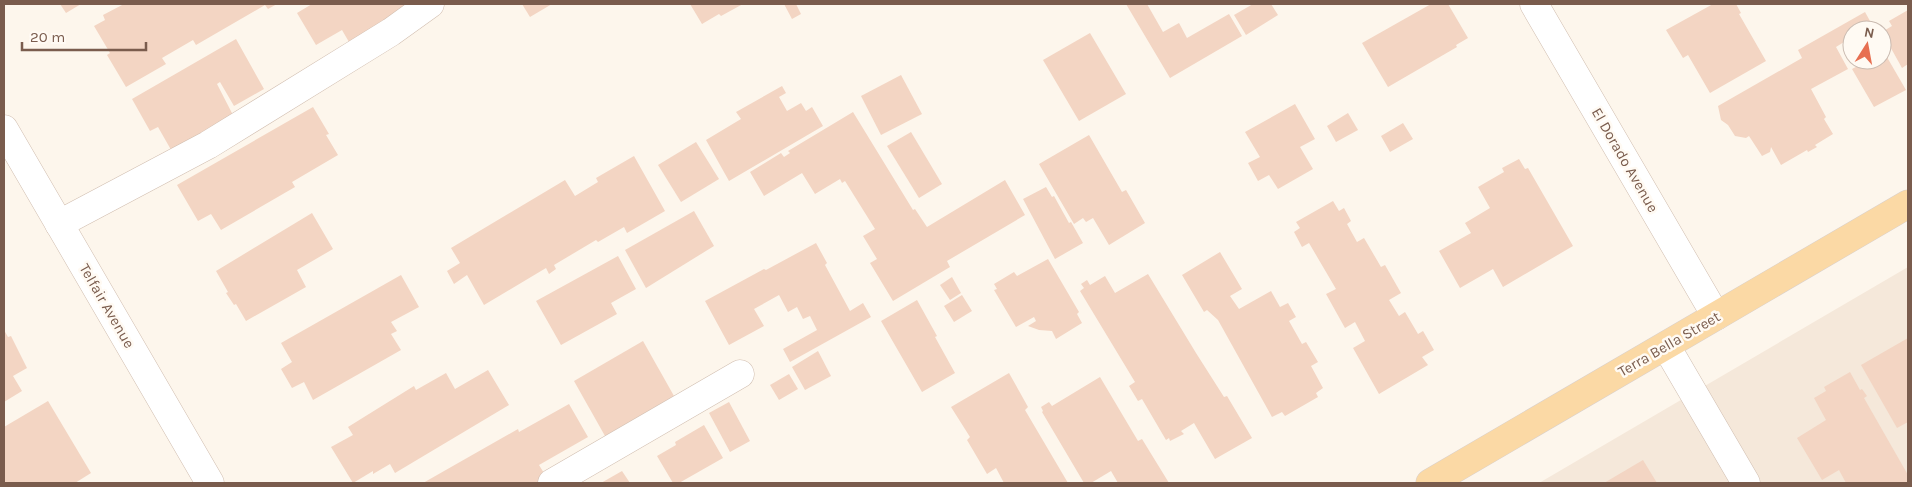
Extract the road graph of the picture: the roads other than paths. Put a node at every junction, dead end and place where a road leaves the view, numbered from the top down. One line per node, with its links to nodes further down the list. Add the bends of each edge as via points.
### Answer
1 (430, 4): 5 (street, via 391,32 208,145)
2 (1534, 4): 6 (street, El Dorado Avenue)
3 (4, 129): 5 (street, Telfair Avenue)
4 (1908, 204): 6 (main road, Terra Bella Street)
5 (59, 224): 9 (street, Telfair Avenue)
6 (1716, 316): 7 (main road, Terra Bella Street)
7 (1666, 346): 11 (main road, Terra Bella Street); 12 (street)
8 (740, 374): 10 (street)
9 (210, 483)
10 (552, 483)
11 (1430, 483)
12 (1746, 483)

